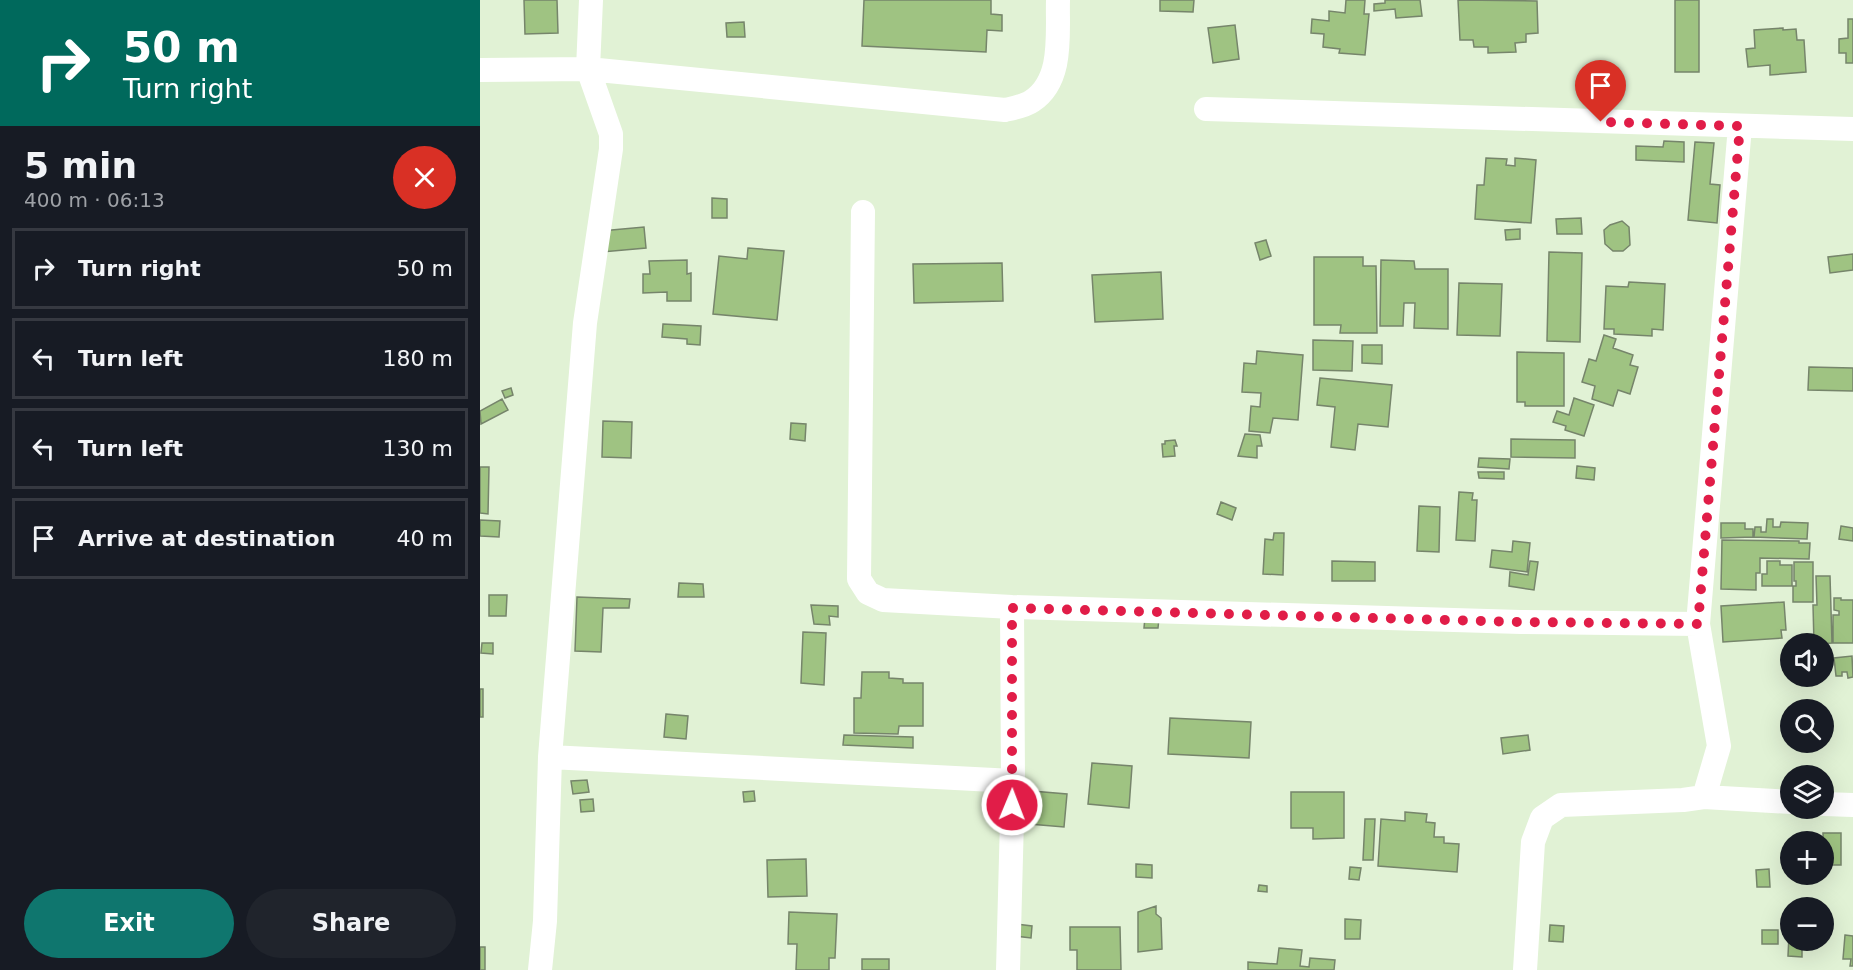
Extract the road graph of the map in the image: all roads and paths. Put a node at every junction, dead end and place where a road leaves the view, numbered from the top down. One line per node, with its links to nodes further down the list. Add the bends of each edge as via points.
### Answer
1 (591, 0): 3 (street)
2 (1058, 0): 3 (street, via 1057,61 1044,91 1030,102 1005,110)
3 (588, 69): 4 (street); 11 (street, via 610,134 611,149 585,323)
4 (480, 70)
5 (1206, 109): 6 (street)
6 (1740, 126): 7 (street); 10 (street)
7 (1853, 129)
8 (863, 212): 9 (street, via 859,579 867,593 883,600)
9 (1012, 608): 10 (street); 12 (street)
10 (1698, 624): 13 (street, via 1719,746)
11 (550, 757): 12 (street); 17 (street)
12 (1013, 781): 18 (street)
13 (1704, 797): 14 (street); 19 (street, via 1561,805 1542,818 1533,842)
14 (1780, 801)
15 (1834, 805): 16 (street)
16 (1853, 806)
17 (540, 970)
18 (1008, 970)
19 (1525, 970)

